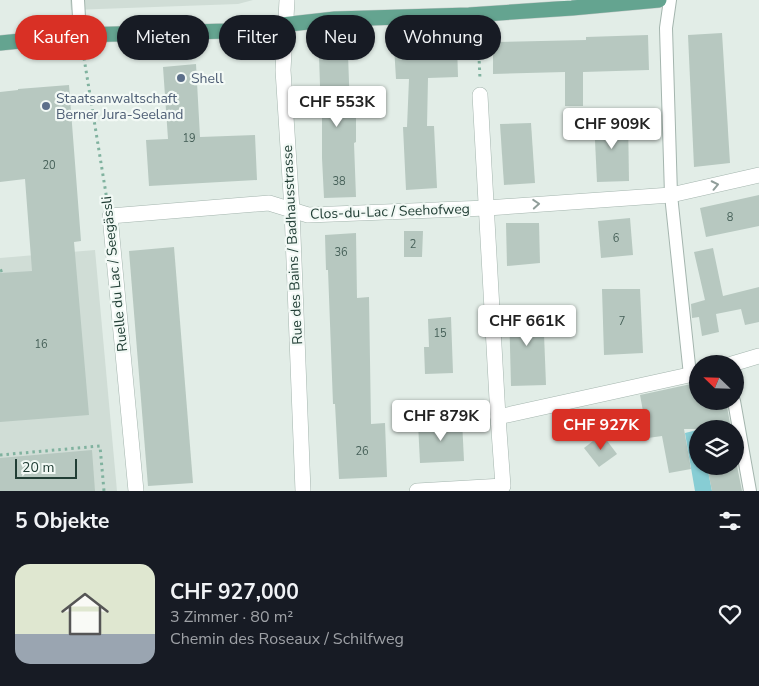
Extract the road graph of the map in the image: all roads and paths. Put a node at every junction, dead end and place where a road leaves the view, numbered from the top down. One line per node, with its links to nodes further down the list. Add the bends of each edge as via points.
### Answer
1 (78, 0): 5 (lane)
2 (287, 0): 6 (street, Rue des Bains / Badhausstrasse)
3 (659, 0): 7 (main road, via 469,15 335,19)
4 (670, 0): 17 (lane, via 666,28)
5 (79, 15)
6 (286, 15)
7 (296, 24)
8 (219, 31): 9 (main road)
9 (107, 34)
10 (15, 42): 11 (main road)
11 (0, 43)
12 (84, 60): 20 (path, Ruelle du Lac / Seegässli)
13 (283, 60): 19 (street, Rue des Bains / Badhausstrasse)
14 (479, 60): 15 (path)
15 (480, 95): 18 (street)
16 (759, 176): 17 (street, Clos-du-Lac / Seehofweg, one-way to 16)
17 (671, 195): 18 (street, Clos-du-Lac / Seehofweg, one-way to 17); 21 (lane)
18 (487, 208): 19 (street, Clos-du-Lac / Seehofweg, via 308,215); 26 (street)
19 (292, 210): 20 (street, Clos-du-Lac / Seehofweg, via 269,203); 30 (street, Rue des Bains / Badhausstrasse)
20 (110, 216): 29 (street, Ruelle du Lac / Seegässli)
21 (692, 355)
22 (759, 356): 23 (street)
23 (744, 360)
24 (689, 375): 26 (street)
25 (736, 410): 32 (lane)
26 (498, 417): 31 (street, via 503,486)
27 (0, 456): 28 (path, via 100,446)
28 (104, 491)
29 (136, 491)
30 (303, 491)
31 (417, 491)
32 (750, 491)

